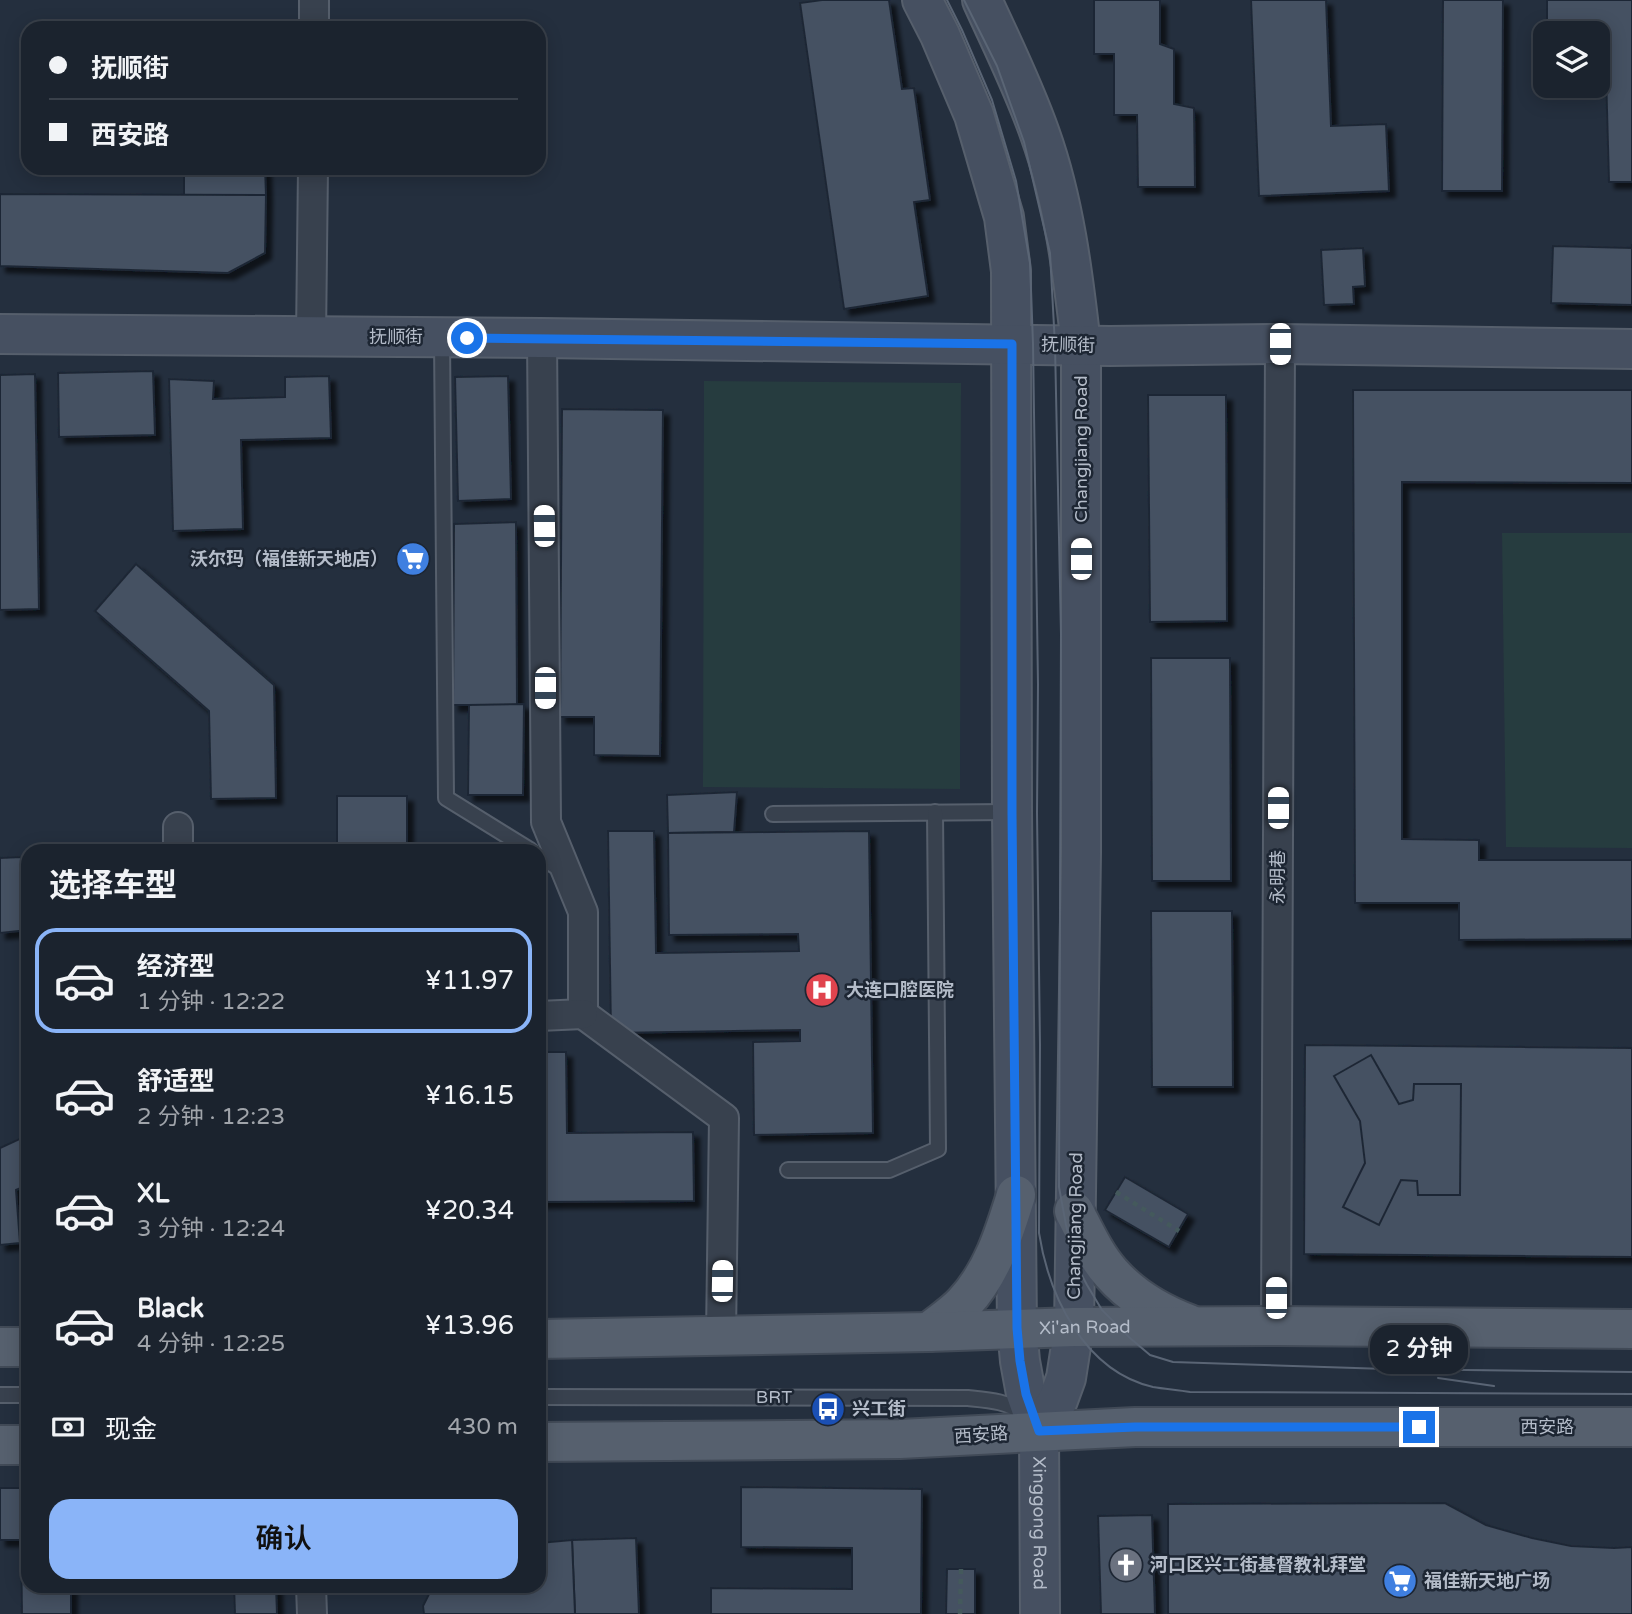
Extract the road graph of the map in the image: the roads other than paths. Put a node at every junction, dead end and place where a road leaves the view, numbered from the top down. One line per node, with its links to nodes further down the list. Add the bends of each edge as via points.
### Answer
1 (314, 0): 4 (street)
2 (922, 0): 10 (main road, Changjiang Road, via 974,115 1004,217 1011,271)
3 (982, 0): 12 (main road, Changjiang Road, via 1041,135 1062,219)
4 (314, 21)
5 (313, 175): 7 (street)
6 (0, 334): 7 (main road, 抚顺街)
7 (311, 337): 8 (main road, 抚顺街)
8 (442, 337): 9 (main road, 抚顺街); 17 (lane, via 446,798)
9 (542, 338): 10 (main road, 抚顺街); 19 (street, via 546,822)
10 (1012, 344): 12 (main road, 抚顺街); 15 (main road, Changjiang Road)
11 (1280, 344): 12 (main road, 抚顺街); 13 (main road, 抚顺街); 26 (street, 永明巷)
12 (1082, 345): 24 (main road, Changjiang Road, via 1081,853)
13 (1632, 349)
14 (935, 812): 15 (lane); 16 (lane); 22 (lane, via 938,1149 889,1170)
15 (1012, 813): 23 (main road, Changjiang Road)
16 (773, 814)
17 (520, 844)
18 (546, 860): 19 (lane)
19 (567, 873): 20 (street, via 583,912)
20 (583, 1014): 21 (street); 30 (street, via 724,1118)
21 (546, 1016)
22 (788, 1170)
23 (1016, 1195): 27 (main road, Changjiang Road); 29 (main road, via 986,1274 963,1304)
24 (1074, 1211): 25 (main road, via 1111,1273 1163,1314); 34 (main road, Changjiang Road)
25 (1194, 1326): 26 (main road, Xi'an Road); 34 (main road, Xi'an Road)
26 (1276, 1326): 28 (main road, Xi'an Road)
27 (1017, 1328): 29 (main road, Xi'an Road); 34 (main road, Xi'an Road); 34 (main road, Changjiang Road, via 1020,1361)
28 (1632, 1329)
29 (929, 1332): 30 (main road, Xi'an Road)
30 (721, 1335): 31 (main road, Xi'an Road)
31 (546, 1339)
32 (0, 1347): 33 (main road)
33 (21, 1347)
34 (1053, 1367): 38 (lane); 40 (main road, Changjiang Road); 40 (main road, Changjiang Road, via 1066,1378)
35 (0, 1395): 36 (lane)
36 (21, 1395)
37 (546, 1397): 38 (lane, BRT)
38 (968, 1398): 40 (lane, BRT, via 1015,1407)
39 (1632, 1427): 40 (main road, 西安路)
40 (1039, 1431): 41 (main road, 西安路, via 900,1439); 46 (main road, Xinggong Road)
41 (546, 1442)
42 (0, 1445): 43 (main road)
43 (21, 1445)
44 (311, 1593): 45 (street)
45 (312, 1614)
46 (1040, 1614)

